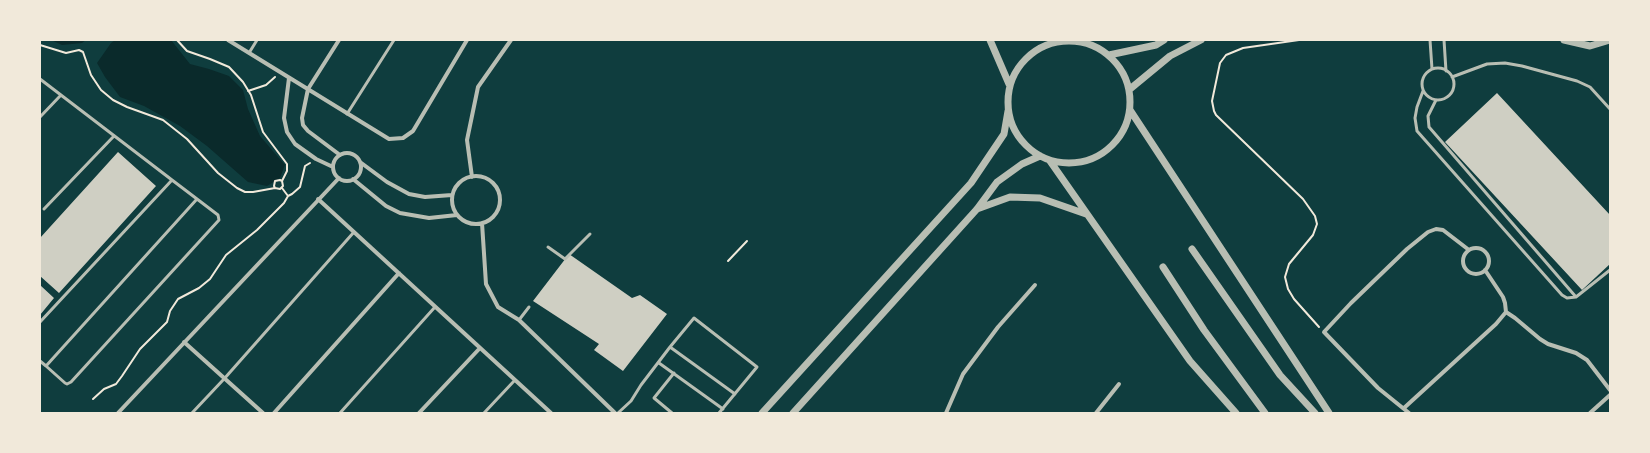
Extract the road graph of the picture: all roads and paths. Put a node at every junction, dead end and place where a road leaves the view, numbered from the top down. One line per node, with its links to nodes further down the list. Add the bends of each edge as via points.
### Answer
1 (176, 40): 29 (path, via 187,51 228,67)
2 (228, 40): 18 (street)
3 (257, 40): 18 (lane)
4 (339, 40): 27 (street)
5 (394, 40): 36 (lane)
6 (467, 40): 36 (street, via 424,115 413,131 403,138 389,139)
7 (511, 40): 45 (street, via 478,87 467,140)
8 (990, 40): 26 (street)
9 (1164, 40): 19 (street, via 1156,45)
10 (1201, 40): 28 (street, via 1170,56)
11 (1299, 40): 79 (path, via 1243,48 1226,55 1220,63 1212,101 1216,115 1303,199 1315,216 1317,224 1314,235 1289,264 1285,277 1294,299)
12 (1430, 40): 20 (lane)
13 (1444, 40): 21 (lane)
14 (1564, 40): 15 (street, via 1590,46)
15 (1610, 40)
16 (1089, 42): 19 (street); 26 (street, via 1072,40 1051,43 1037,50 1024,60 1014,73)
17 (40, 45): 50 (path, via 66,53 79,50 83,52 91,75 101,90 127,107 163,120 187,139 218,173 237,188 253,192)
18 (249, 53): 22 (street)
19 (1109, 55): 28 (street, via 1122,70)
20 (1432, 69): 21 (lane); 30 (lane, via 1424,76)
21 (1446, 71): 23 (lane)
22 (281, 73): 24 (street); 29 (path, via 266,85)
23 (1452, 77): 32 (lane, via 1454,87 1449,95); 33 (lane, via 1487,64 1505,63 1522,66 1590,87)
24 (289, 78): 27 (street); 44 (street, via 284,118 287,132 296,144 316,159)
25 (40, 79): 31 (lane)
26 (1010, 84): 35 (street)
27 (308, 89): 36 (street); 39 (street, via 303,124 308,131)
28 (1130, 89): 34 (street)
29 (248, 91): 49 (path, via 263,132 287,164)
30 (1423, 92): 32 (lane); 73 (lane, via 1416,107 1418,131 1562,295 1567,298)
31 (61, 95): 37 (lane); 38 (lane)
32 (1436, 100): 73 (lane, via 1428,116 1429,127)
33 (1610, 109)
34 (1130, 110): 41 (street, via 1124,130 1111,147 1098,157 1066,164); 114 (street)
35 (1008, 111): 40 (street, via 1013,128 1022,142); 107 (street, via 1004,134 971,183)
36 (347, 114)
37 (40, 117)
38 (114, 136): 48 (lane); 56 (lane)
39 (340, 155): 42 (street, via 350,153); 44 (street)
40 (1040, 156): 41 (street); 57 (street, via 1022,164 997,182)
41 (1050, 161): 58 (street)
42 (360, 162): 47 (street, via 360,171); 52 (street, via 409,194 425,197)
43 (315, 163): 53 (path, via 305,166 300,187)
44 (333, 167): 46 (street)
45 (472, 177): 52 (street, via 459,183); 60 (street, via 486,179 496,188 499,195 498,209)
46 (339, 178): 47 (street); 55 (street)
47 (354, 179): 59 (street, via 386,206 400,213 429,218)
48 (172, 180): 54 (lane); 78 (lane)
49 (282, 181): 50 (path, via 275,181); 51 (path)
50 (275, 188): 51 (path)
51 (282, 188): 53 (path)
52 (452, 195): 59 (street, via 453,209)
53 (288, 196): 93 (path, via 257,230 226,255 210,279 178,299 170,311 167,322 140,349 116,384 104,389)
54 (197, 199): 85 (lane); 85 (lane, via 218,215 219,220 71,382 67,384)
55 (318, 199): 61 (street); 80 (street)
56 (44, 209)
57 (976, 209): 58 (street, via 1010,197 1040,198); 108 (street)
58 (1086, 214): 111 (street, via 1190,361)
59 (457, 216): 60 (street, via 468,224)
60 (482, 223): 77 (street, via 486,284 498,307)
61 (354, 232): 71 (street); 87 (lane)
62 (590, 234): 64 (lane, via 565,259)
63 (747, 241): 67 (path)
64 (548, 247)
65 (1192, 249): 113 (street, via 1280,376)
66 (1469, 250): 69 (street, via 1478,247 1486,251 1490,260); 69 (street, via 1465,253 1463,262 1467,270 1480,274); 79 (street, via 1443,230 1428,232 1407,249)
67 (728, 261)
68 (1163, 268): 112 (street, via 1204,330)
69 (1485, 270): 76 (street, via 1503,297)
70 (1610, 270): 73 (lane)
71 (399, 274): 74 (street); 99 (street)
72 (1035, 285): 109 (street, via 998,327 963,374)
73 (1576, 297)
74 (435, 307): 82 (street); 100 (lane)
75 (529, 307): 77 (lane)
76 (1506, 312): 90 (street, via 1540,339 1588,360); 94 (street)
77 (519, 320): 104 (street)
78 (40, 322)
79 (1324, 332): 94 (street, via 1378,388)
80 (184, 342): 87 (street); 96 (street)
81 (670, 347): 84 (lane); 91 (lane); 91 (lane, via 694,318 757,367)
82 (480, 348): 88 (street); 101 (street)
83 (40, 361): 85 (lane)
84 (659, 363): 86 (lane); 104 (lane, via 631,401)
85 (46, 366)
86 (674, 373): 95 (lane); 105 (lane, via 654,398)
87 (224, 379): 97 (lane); 98 (street)
88 (515, 380): 102 (lane); 103 (street)
89 (1119, 384): 110 (street)
90 (1610, 390)
91 (735, 394): 95 (lane)
92 (1610, 395): 116 (street)
93 (93, 399)
94 (1404, 408): 115 (street)
95 (723, 409): 106 (lane)
96 (118, 413)
97 (192, 413)
98 (263, 413)
99 (274, 413)
100 (340, 413)
101 (419, 413)
102 (484, 413)
103 (551, 413)
104 (617, 413)
105 (672, 413)
106 (719, 413)
107 (762, 413)
108 (794, 413)
109 (946, 413)
110 (1096, 413)
111 (1236, 413)
112 (1265, 413)
113 (1314, 413)
114 (1329, 413)
115 (1408, 413)
116 (1590, 413)

